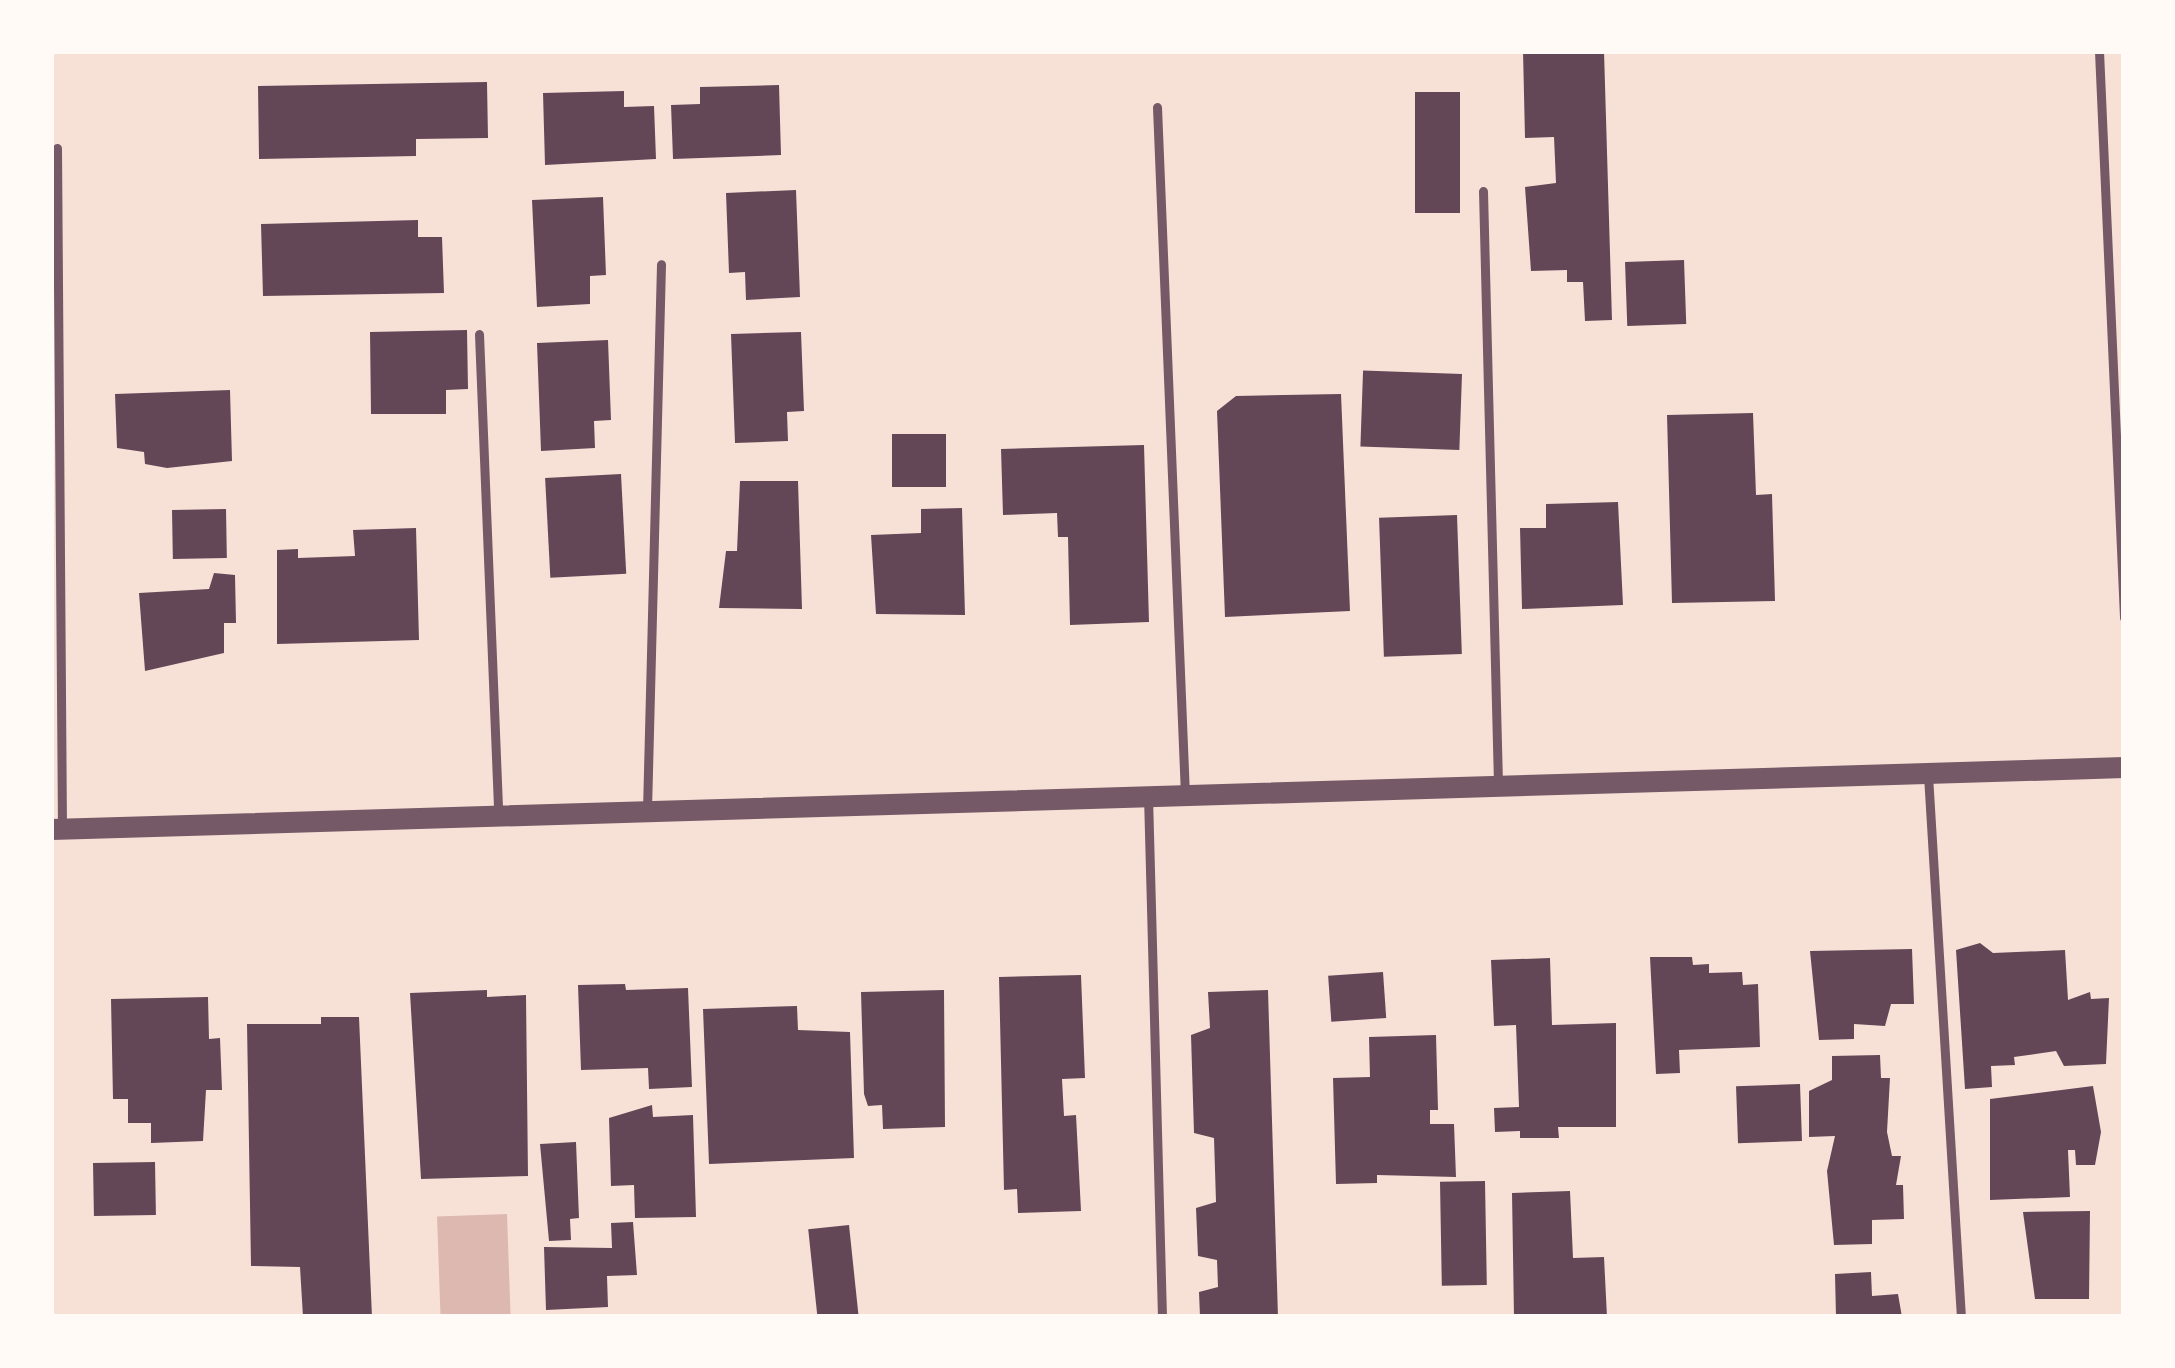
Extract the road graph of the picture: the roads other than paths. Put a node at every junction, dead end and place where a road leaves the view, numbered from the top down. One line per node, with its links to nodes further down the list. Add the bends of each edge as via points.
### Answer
1 (2099, 51): 7 (lane)
2 (1157, 107): 14 (lane)
3 (57, 148): 18 (lane)
4 (1483, 191): 13 (lane)
5 (661, 264): 16 (lane)
6 (479, 334): 17 (lane)
7 (2110, 343): 8 (lane); 9 (lane)
8 (2124, 343)
9 (2120, 454): 10 (lane)
10 (2124, 617)
11 (2124, 767): 12 (street)
12 (1928, 775): 13 (street); 20 (lane)
13 (1498, 786): 14 (street)
14 (1185, 795): 15 (street)
15 (1148, 796): 16 (street); 19 (lane)
16 (647, 810): 17 (street)
17 (497, 815): 18 (street)
18 (57, 829)
19 (1162, 1317)
20 (1961, 1317)

